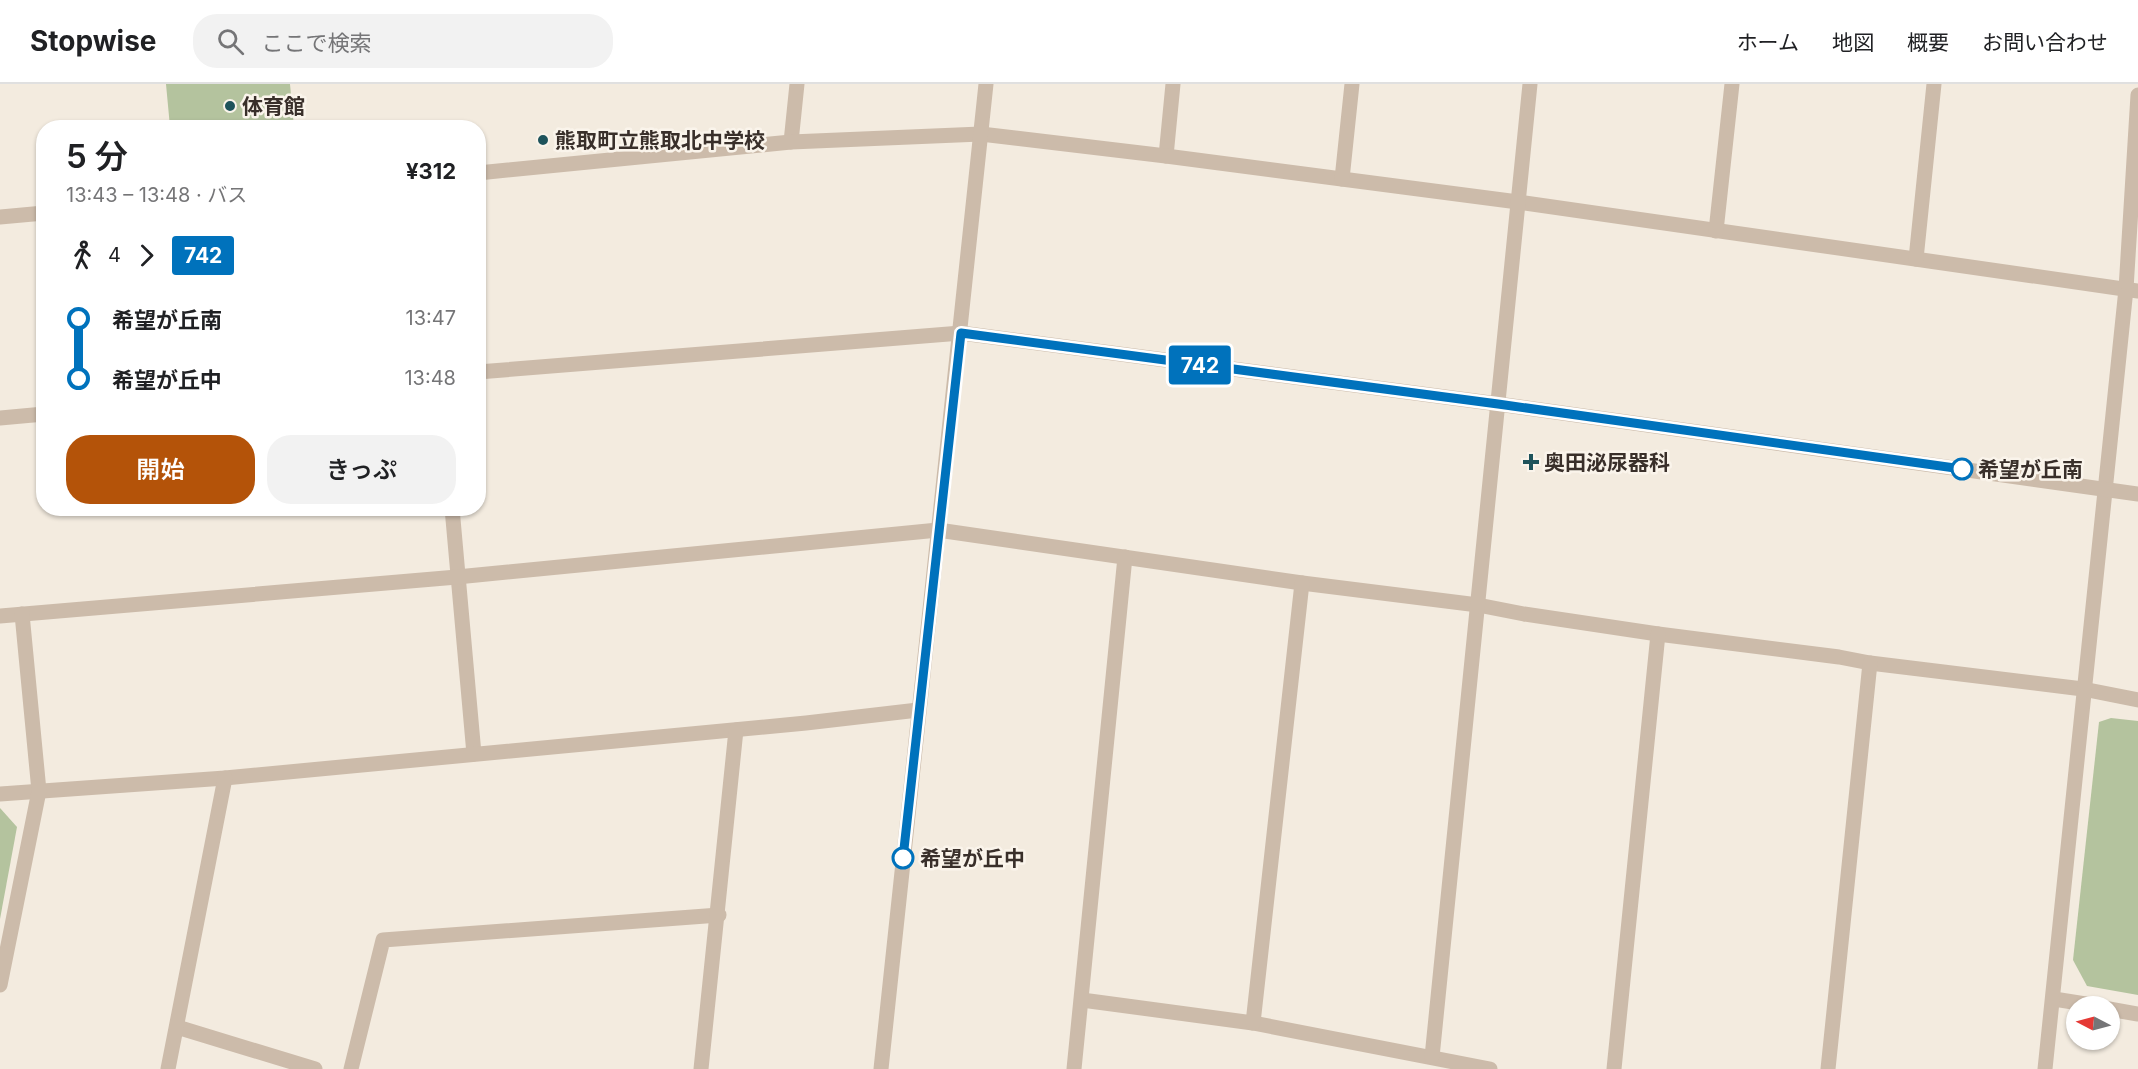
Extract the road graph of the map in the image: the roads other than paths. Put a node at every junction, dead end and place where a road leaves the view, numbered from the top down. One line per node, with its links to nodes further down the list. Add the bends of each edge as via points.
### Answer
1 (797, 84): 11 (street)
2 (986, 84): 10 (street)
3 (1173, 84): 12 (street)
4 (1352, 84): 14 (street)
5 (1530, 84): 15 (street)
6 (1732, 84): 18 (street)
7 (1934, 84): 19 (street)
8 (2138, 95): 9 (street)
9 (2137, 119): 20 (street)
10 (981, 134): 11 (street); 12 (street); 21 (street)
11 (791, 142): 13 (street)
12 (1166, 156): 14 (street)
13 (486, 172)
14 (1342, 179): 15 (street)
15 (1518, 202): 18 (street); 23 (street)
16 (36, 214): 17 (street)
17 (0, 217)
18 (1716, 231): 19 (street)
19 (1916, 259): 20 (street)
20 (2132, 290): 26 (street)
21 (961, 333): 22 (street); 23 (street); 29 (street)
22 (486, 371)
23 (1498, 404): 26 (street); 33 (street)
24 (36, 415): 25 (street)
25 (0, 418)
26 (2105, 489): 27 (street); 38 (street)
27 (2138, 494)
28 (453, 516): 31 (street)
29 (938, 530): 30 (street); 31 (street); 40 (street)
30 (1125, 557): 32 (street); 49 (street)
31 (457, 577): 34 (street); 42 (street)
32 (1302, 583): 33 (street); 53 (street)
33 (1478, 605): 36 (street); 55 (street)
34 (22, 614): 35 (street); 44 (street)
35 (0, 616)
36 (1658, 634): 37 (street); 63 (street)
37 (1870, 663): 38 (street); 64 (street)
38 (2083, 689): 39 (street); 48 (street)
39 (2138, 700)
40 (918, 710): 41 (street); 60 (street)
41 (736, 730): 42 (street); 46 (street)
42 (474, 754): 43 (street)
43 (225, 778): 44 (street); 54 (street)
44 (39, 791): 45 (street); 47 (street)
45 (0, 794)
46 (719, 915): 58 (street, via 383,940); 59 (street)
47 (0, 985)
48 (2054, 999): 50 (street); 65 (street)
49 (1082, 1000): 53 (street); 61 (street)
50 (2066, 1001)
51 (2120, 1011): 52 (street)
52 (2138, 1014)
53 (1253, 1023): 55 (street)
54 (177, 1026): 56 (street); 57 (street)
55 (1432, 1057): 62 (street)
56 (168, 1069)
57 (315, 1069)
58 (351, 1069)
59 (701, 1069)
60 (881, 1069)
61 (1074, 1069)
62 (1490, 1069)
63 (1614, 1069)
64 (1828, 1069)
65 (2045, 1069)

